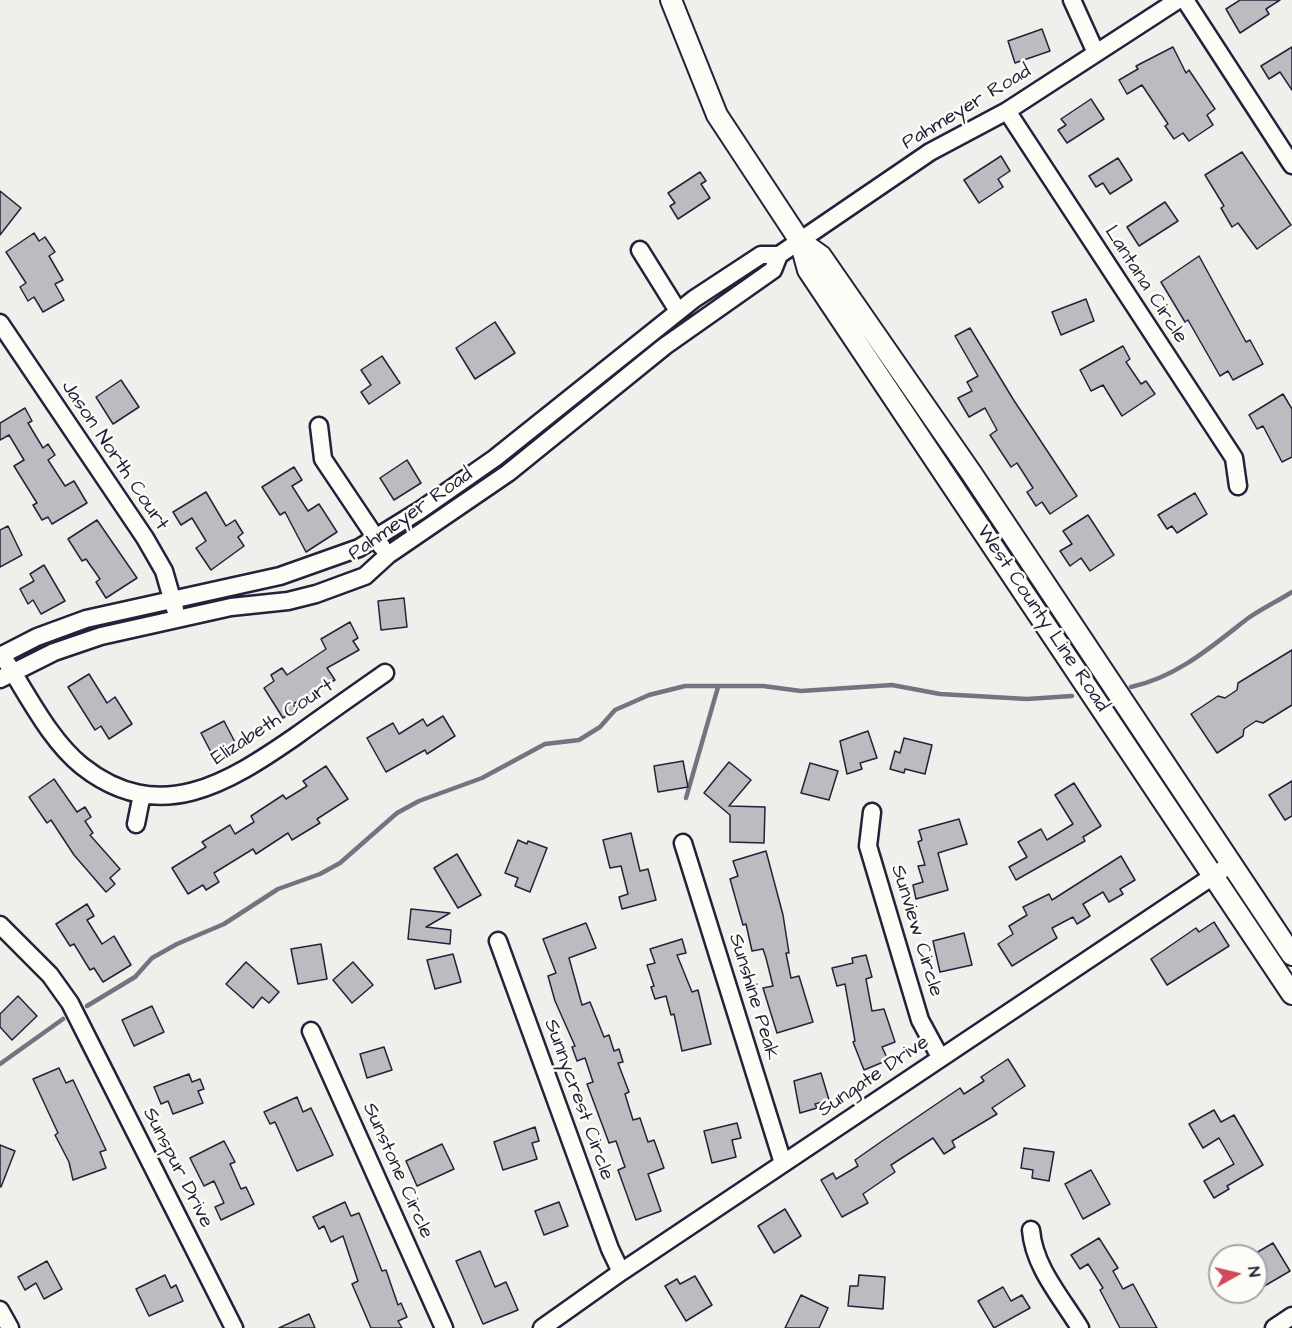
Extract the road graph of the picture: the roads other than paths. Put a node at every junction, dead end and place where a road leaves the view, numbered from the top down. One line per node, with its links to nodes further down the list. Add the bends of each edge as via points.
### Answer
1 (671, 0): 8 (main road, West County Line Road, via 717,115)
2 (1072, 0): 5 (street)
3 (1178, 0): 5 (street, Pahmeyer Road)
4 (1185, 0): 7 (street)
5 (1096, 53): 6 (street, Pahmeyer Road)
6 (1007, 111): 8 (street, Pahmeyer Road, via 930,152); 14 (street, Lantana Circle, via 1234,458)
7 (1292, 165)
8 (800, 241): 10 (street, Pahmeyer Road); 22 (main road, West County Line Road, via 821,256 972,474); 23 (main road, West County Line Road, via 808,270)
9 (640, 250): 11 (street)
10 (779, 255): 11 (street, Pahmeyer Road, via 761,255); 16 (street, Pahmeyer Road, via 773,270 665,346 508,473)
11 (678, 311): 15 (street, Pahmeyer Road, via 495,458)
12 (0, 323): 17 (street, Jason North Court, via 145,538 164,571)
13 (319, 426): 15 (street, via 323,459)
14 (1238, 486)
15 (376, 537): 16 (street); 17 (street, Pahmeyer Road, via 305,569)
16 (388, 555): 18 (street, Pahmeyer Road, via 364,576 316,594)
17 (173, 601): 18 (street, Jason North Court); 19 (street, Pahmeyer Road, via 61,627)
18 (178, 619): 21 (street, Pahmeyer Road, via 76,644)
19 (1, 656): 21 (street, Elizabeth Court)
20 (385, 673): 24 (street, Elizabeth Court, via 238,775 193,791)
21 (6, 675): 24 (street, Elizabeth Court, via 81,765 114,786)
22 (1137, 724): 23 (main road); 28 (main road, West County Line Road)
23 (1121, 735): 29 (main road, West County Line Road)
24 (142, 794): 26 (street)
25 (872, 812): 35 (street, Sunview Circle, via 868,846 920,1020)
26 (136, 824)
27 (683, 843): 36 (street, Sunshine Peak)
28 (1231, 864): 29 (street, Sungate Drive); 32 (main road, West County Line Road)
29 (1213, 876): 33 (main road, West County Line Road); 35 (street, Sungate Drive)
30 (0, 925): 43 (street, Sunspur Drive, via 50,975 83,1026)
31 (498, 941): 38 (street, Sunnycrest Circle)
32 (1292, 956)
33 (1292, 994)
34 (311, 1031): 44 (street, Sunstone Circle)
35 (940, 1057): 36 (street, Sungate Drive)
36 (783, 1163): 38 (street, Sungate Drive)
37 (1031, 1230): 45 (street, via 1040,1265)
38 (621, 1272): 41 (street, Sungate Drive)
39 (0, 1310): 42 (street)
40 (1292, 1316): 46 (street)
41 (550, 1326)
42 (10, 1328)
43 (234, 1328)
44 (444, 1328)
45 (1080, 1328)
46 (1274, 1328)

